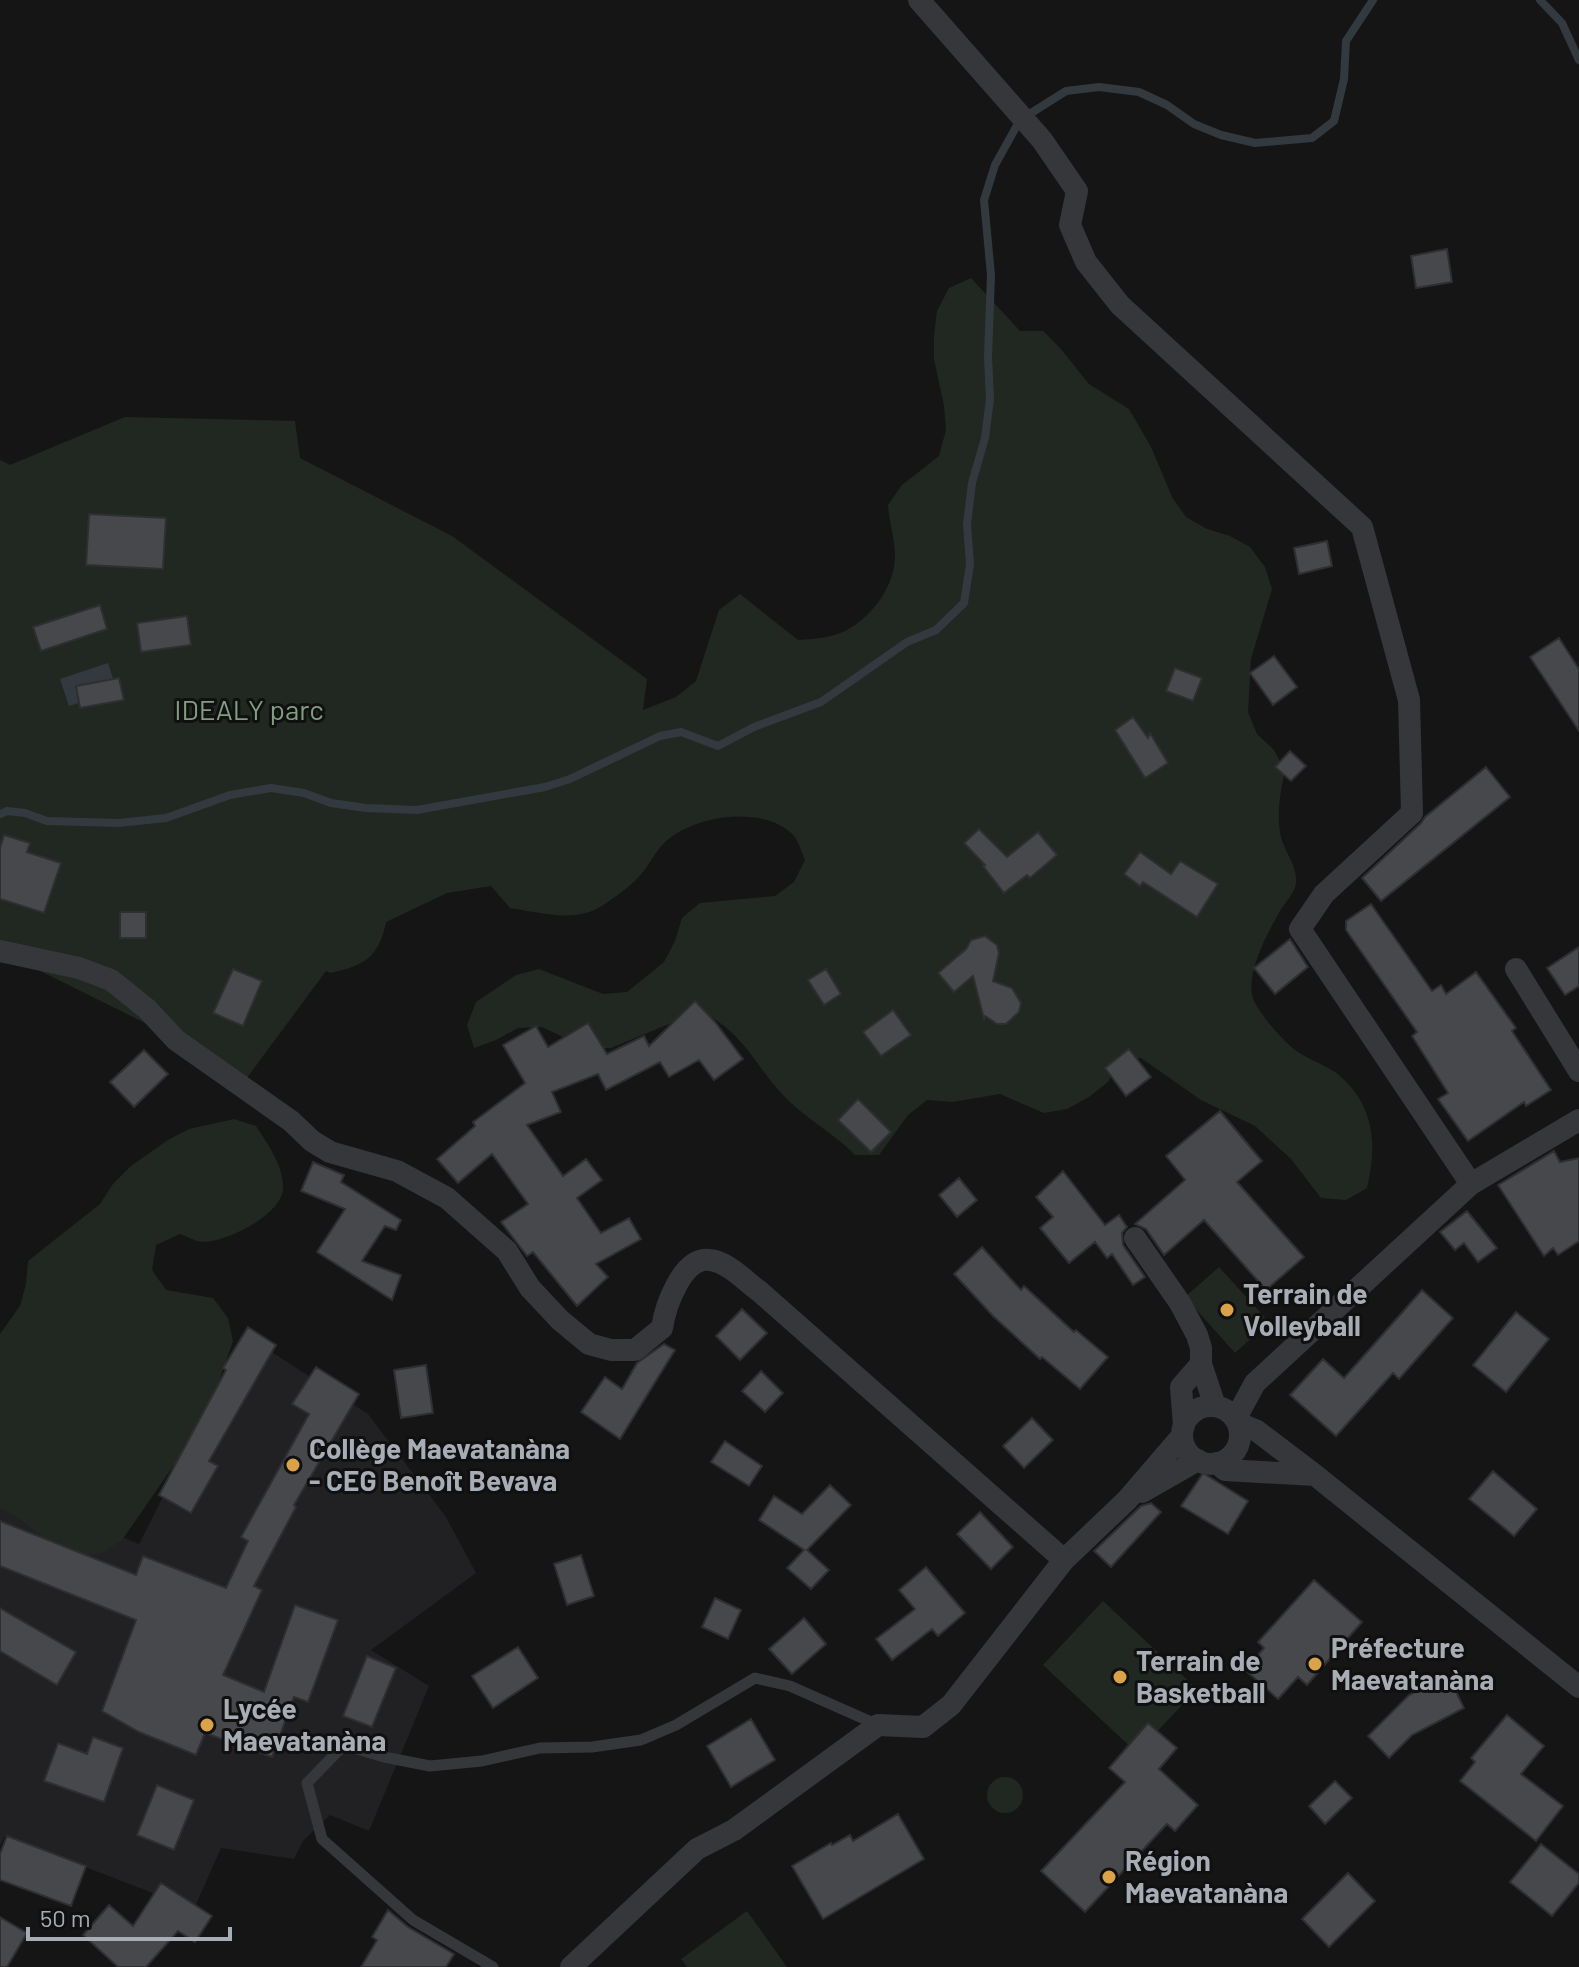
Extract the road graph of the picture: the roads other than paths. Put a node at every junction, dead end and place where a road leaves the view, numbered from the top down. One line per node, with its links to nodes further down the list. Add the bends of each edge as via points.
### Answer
1 (919, 0): 6 (street, via 1042,140 1077,191 1070,225 1086,262 1120,305 1362,527 1409,700 1412,813 1324,894 1300,929)
2 (0, 951): 15 (street, via 111,980 176,1040 312,1141 330,1152 397,1171 447,1198 507,1251 530,1288 589,1344 635,1350 662,1328 672,1294 694,1263 708,1259 725,1265)
3 (1516, 969): 4 (street)
4 (1579, 1071)
5 (1579, 1120): 6 (street)
6 (1471, 1184): 10 (street, via 1255,1383)
7 (1135, 1238): 8 (street, via 1197,1335)
8 (1201, 1364): 9 (street); 11 (street, via 1181,1387)
9 (1215, 1406): 10 (street); 11 (street, via 1196,1410)
10 (1237, 1421): 12 (street, via 1239,1443 1234,1452); 13 (street)
11 (1183, 1431): 12 (street, via 1184,1446); 14 (street)
12 (1207, 1462): 13 (street, via 1225,1470); 14 (street)
13 (1315, 1475): 16 (street)
14 (1127, 1500): 15 (street)
15 (1064, 1560): 17 (street, via 951,1705 923,1727)
16 (1579, 1687)
17 (878, 1725): 18 (lane, via 790,1686 755,1678 641,1740 540,1748 430,1766 344,1745 307,1783 322,1839 413,1920); 19 (street, via 734,1830 697,1849)
18 (493, 1967)
19 (571, 1967)

